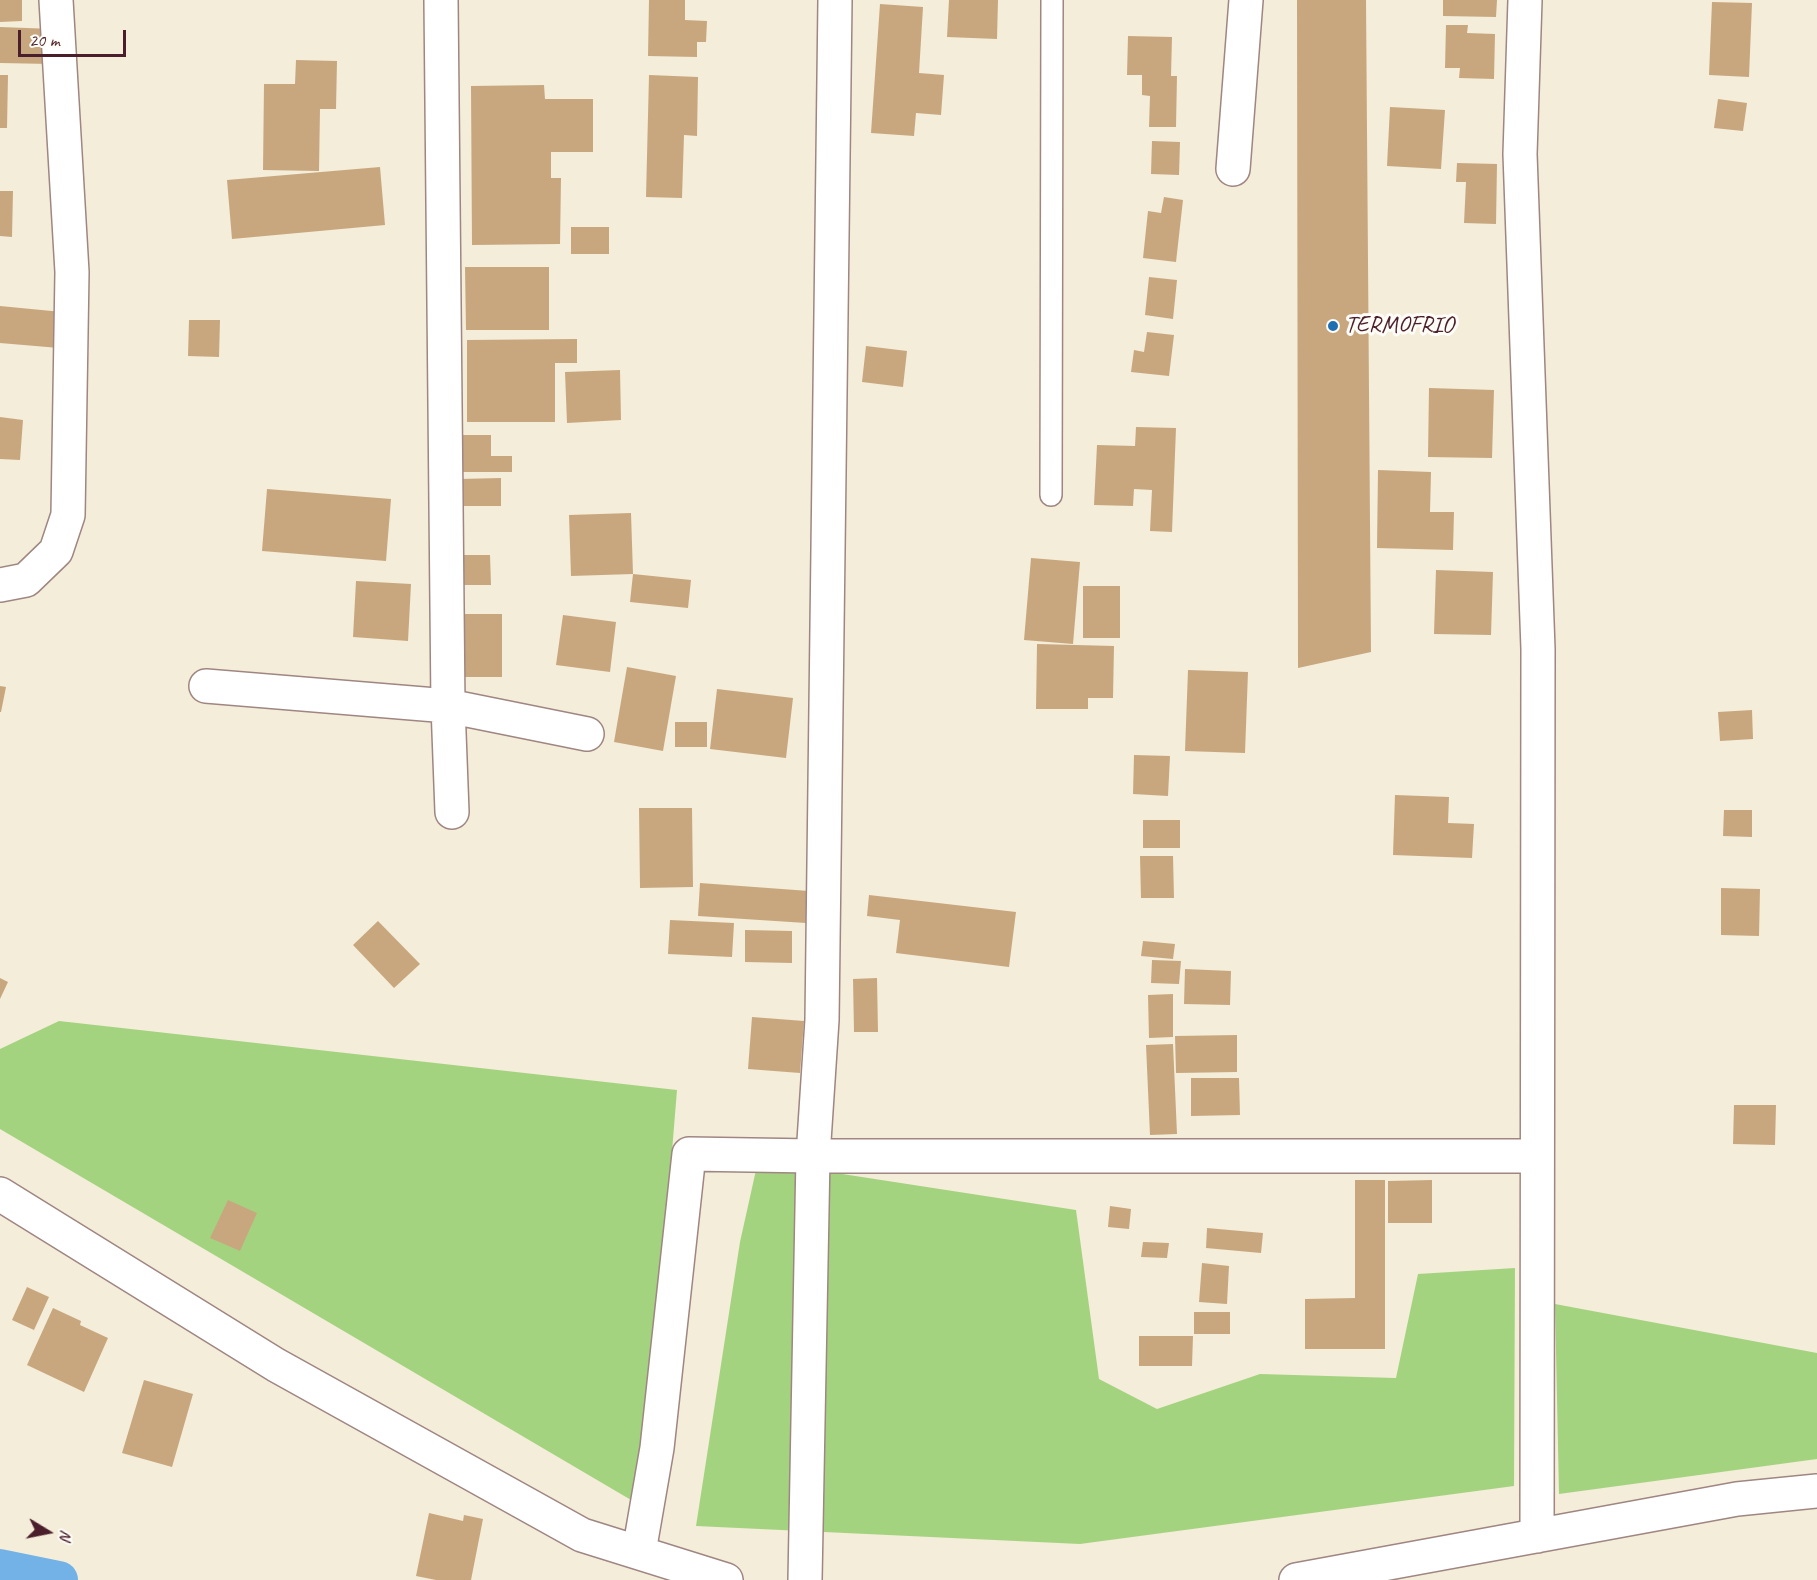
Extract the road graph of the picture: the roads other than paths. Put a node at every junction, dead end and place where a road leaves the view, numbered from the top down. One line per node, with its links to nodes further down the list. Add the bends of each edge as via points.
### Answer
1 (56, 0): 9 (street, via 72,272 68,515 56,551 26,580)
2 (441, 0): 11 (street)
3 (836, 0): 14 (street, via 822,1020)
4 (1052, 0): 8 (lane)
5 (1246, 0): 7 (street)
6 (1525, 0): 15 (street, via 1521,154 1538,649)
7 (1233, 169)
8 (1052, 495)
9 (0, 585)
10 (206, 686): 11 (street)
11 (448, 706): 12 (street); 13 (street)
12 (587, 734)
13 (452, 812)
14 (813, 1156): 15 (street); 19 (street, via 690,1154 657,1448); 21 (street)
15 (1536, 1156): 18 (street)
16 (0, 1194): 19 (street, via 276,1365 582,1535)
17 (1817, 1491): 18 (street, via 1737,1499)
18 (1537, 1536): 22 (street)
19 (639, 1552): 20 (street)
20 (726, 1580)
21 (805, 1580)
22 (1296, 1580)

